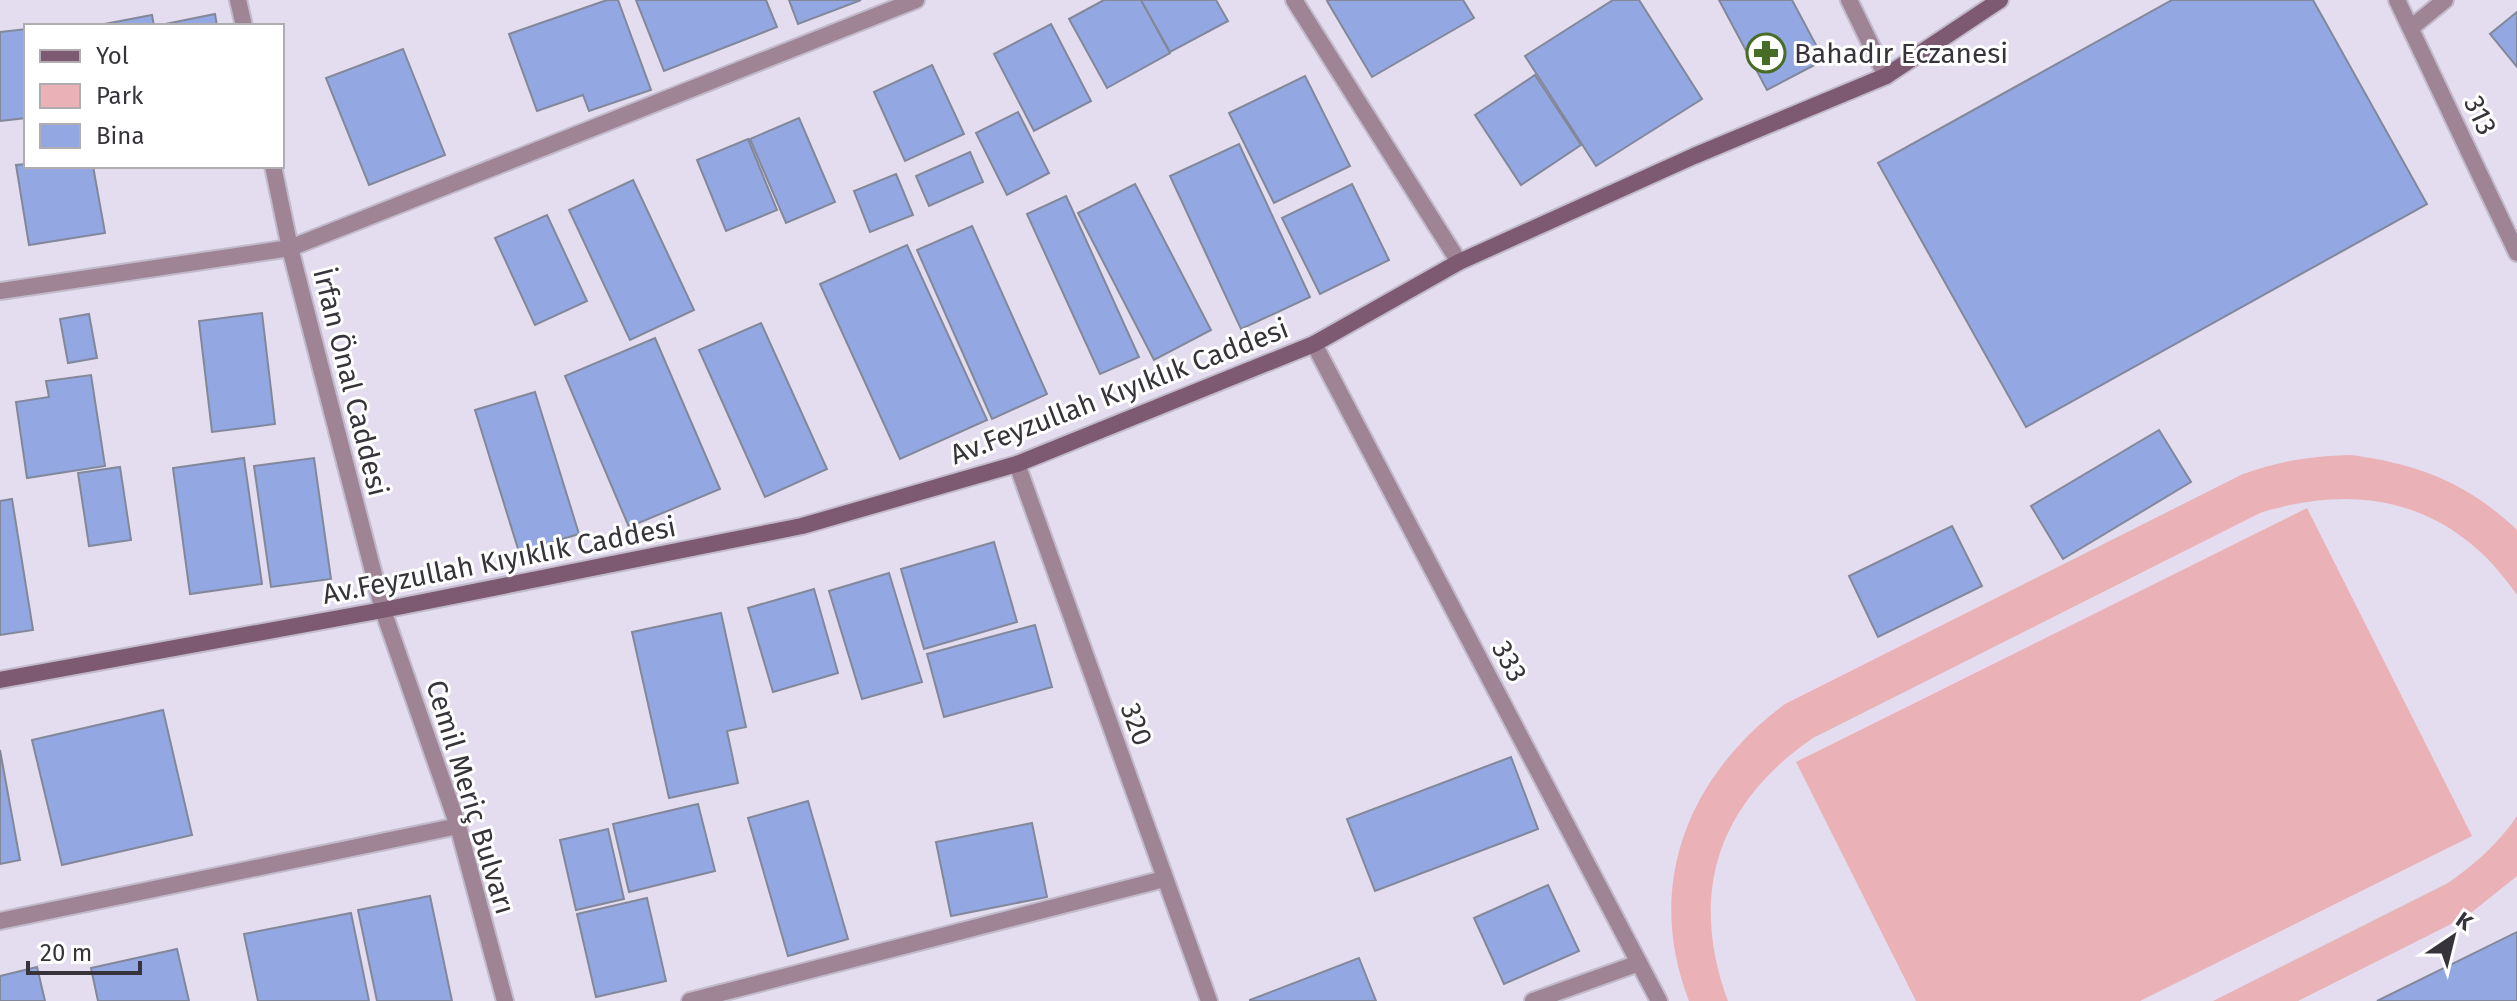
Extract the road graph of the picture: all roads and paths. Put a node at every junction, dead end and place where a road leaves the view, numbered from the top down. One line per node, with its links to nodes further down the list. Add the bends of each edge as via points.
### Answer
1 (238, 0): 8 (street)
2 (916, 0): 13 (street)
3 (1294, 0): 15 (street)
4 (1849, 0): 10 (street)
5 (2000, 0): 10 (street, Av.Feyzullah Kıyıklık Caddesi)
6 (2397, 0): 9 (street, 313)
7 (2445, 0): 9 (street)
8 (244, 24)
9 (2412, 27): 12 (street, 313)
10 (1886, 76): 15 (street, Av.Feyzullah Kıyıklık Caddesi)
11 (273, 168): 13 (street, İrfan Önal Caddesi)
12 (2512, 226): 14 (street, 313)
13 (290, 248): 16 (street); 19 (street, İrfan Önal Caddesi)
14 (2517, 253)
15 (1459, 262): 17 (street, Av.Feyzullah Kıyıklık Caddesi)
16 (0, 291)
17 (1314, 344): 18 (street, Av.Feyzullah Kıyıklık Caddesi); 24 (street, 333)
18 (1017, 464): 19 (street, Av.Feyzullah Kıyıklık Caddesi, via 802,526); 22 (street, 320)
19 (383, 610): 20 (street, Av.Feyzullah Kıyıklık Caddesi); 21 (street, Cemil Meriç Bulvarı)
20 (0, 680)
21 (458, 826): 23 (street); 25 (street, Cemil Meriç Bulvarı)
22 (1164, 879): 26 (street); 27 (street, 320)
23 (0, 921)
24 (1639, 963): 28 (street); 29 (street, 333)
25 (505, 1001)
26 (690, 1001)
27 (1209, 1001)
28 (1533, 1001)
29 (1659, 1001)

